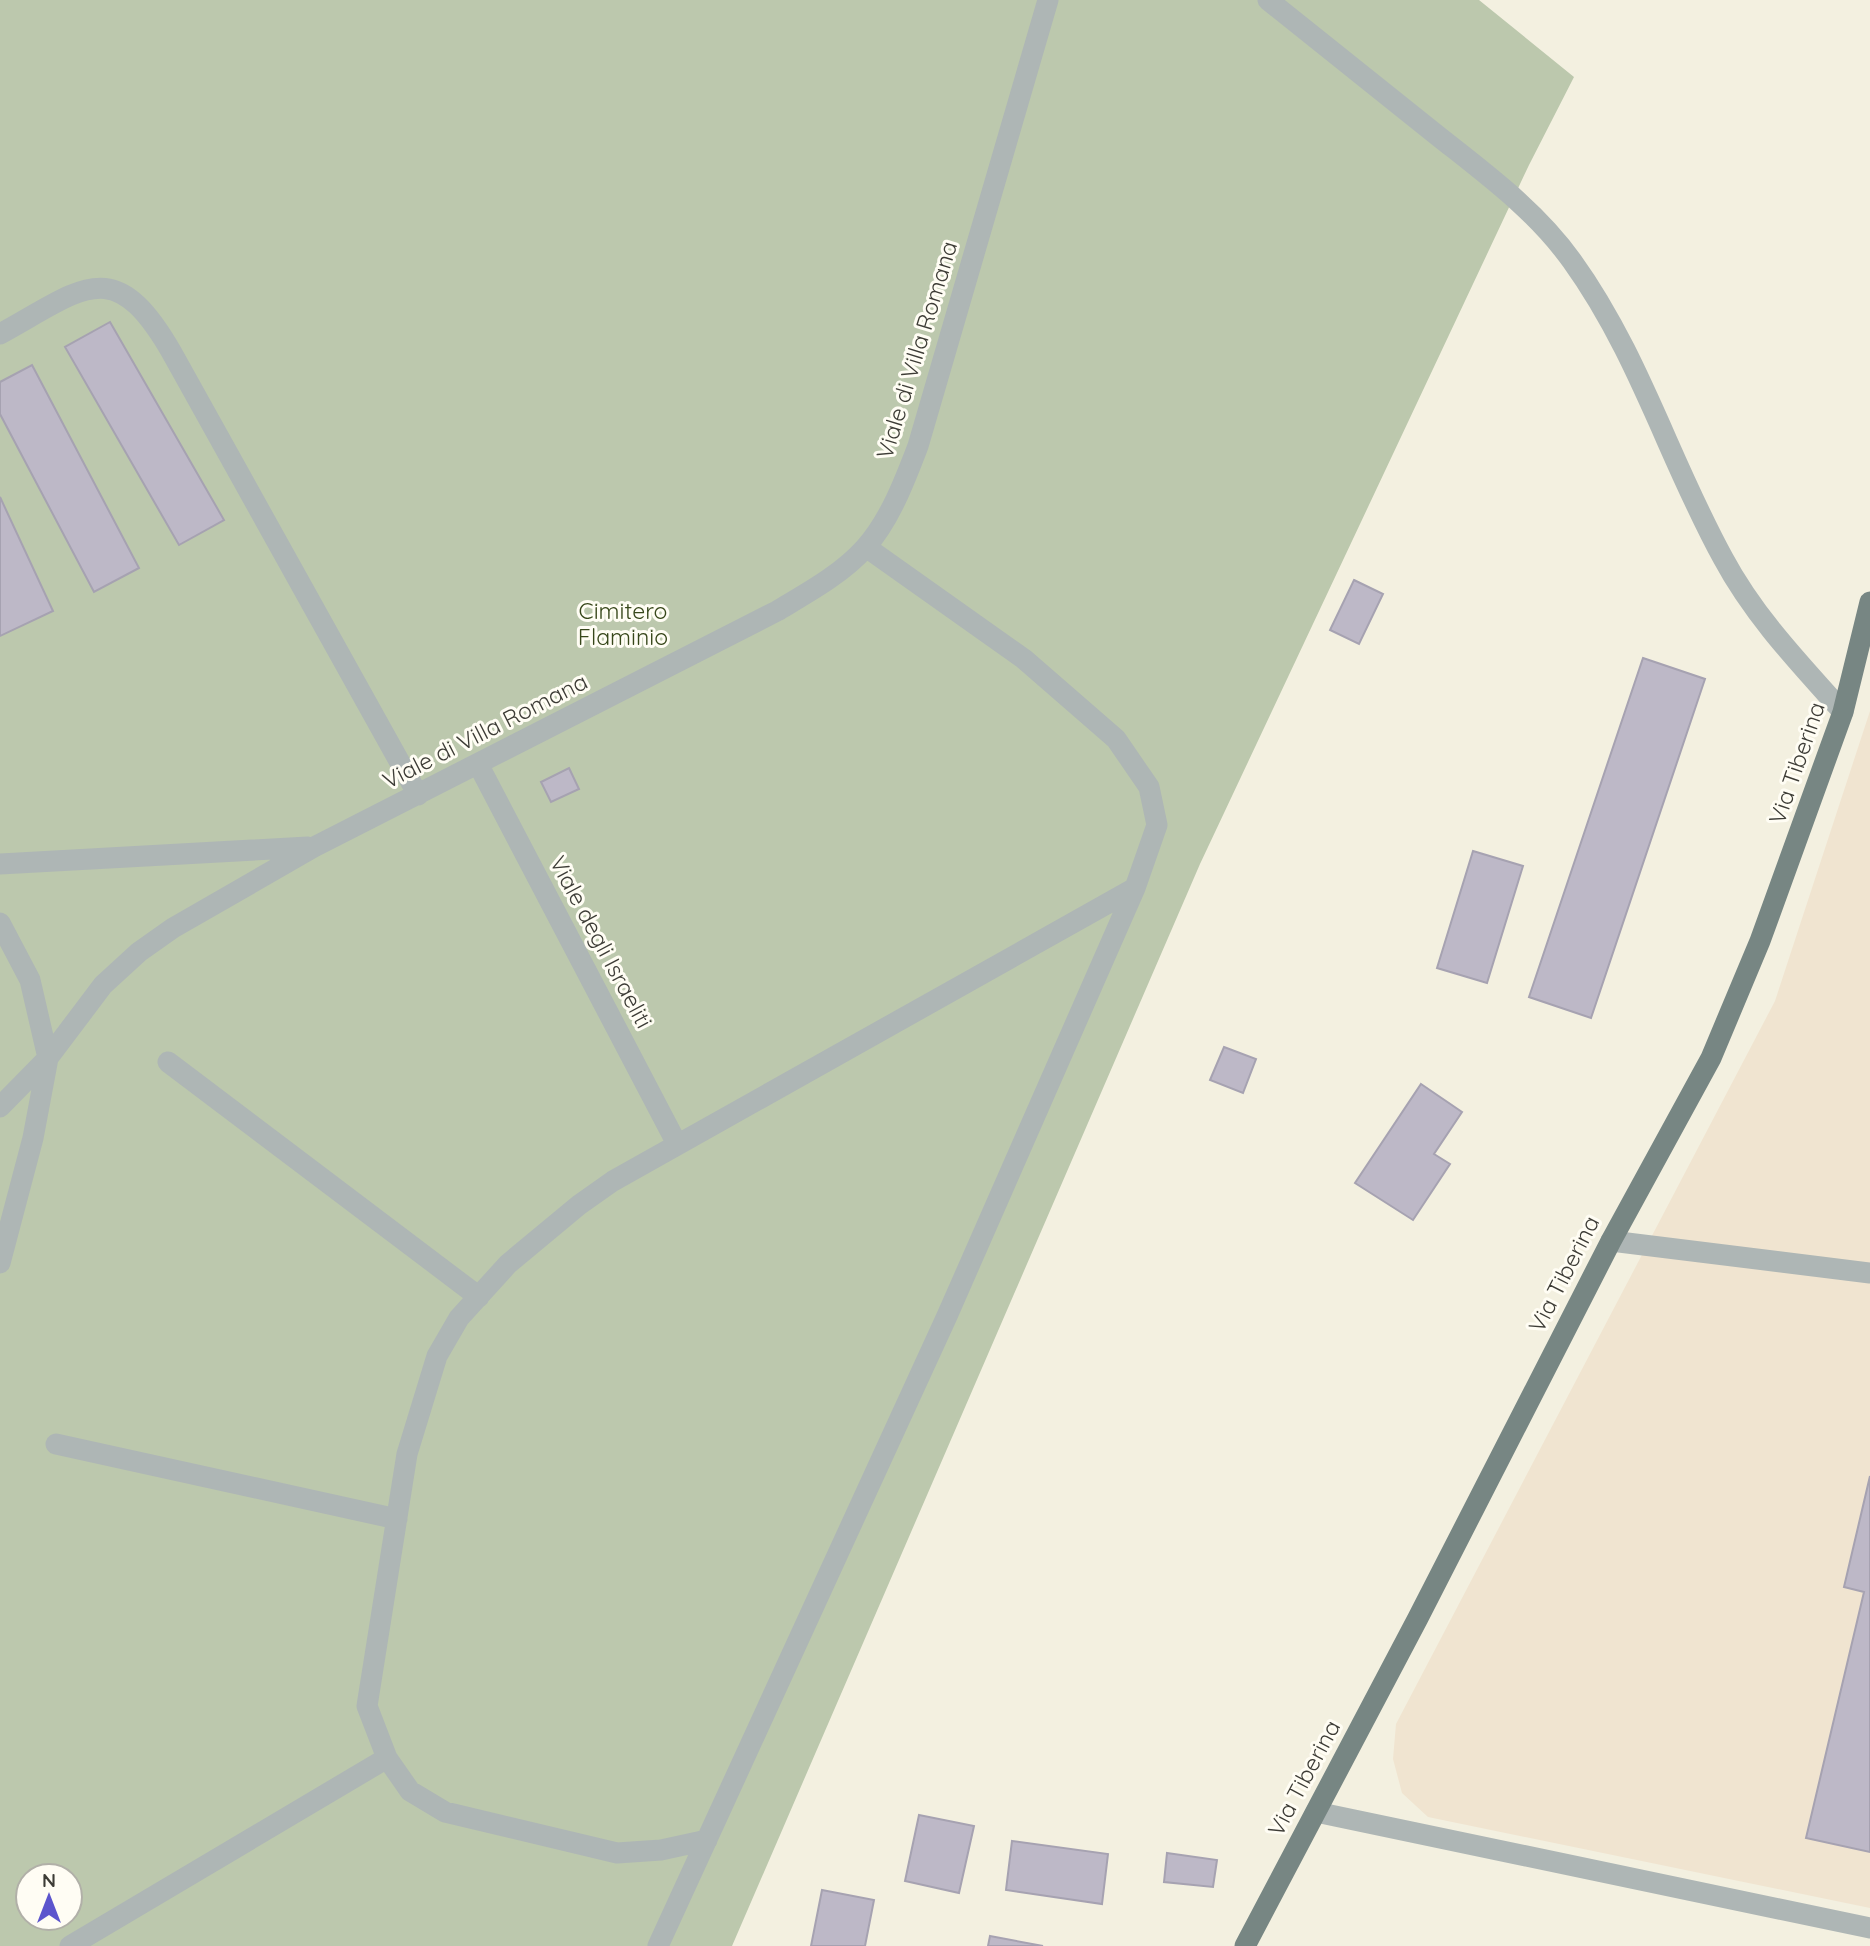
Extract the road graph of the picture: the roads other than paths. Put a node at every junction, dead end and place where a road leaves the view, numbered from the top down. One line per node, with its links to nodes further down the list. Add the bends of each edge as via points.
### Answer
1 (1048, 0): 4 (street, Viale di Villa Romana, via 918,446 898,493)
2 (1268, 0): 6 (street, via 1507,191 1550,233 1629,353 1705,524 1743,593)
3 (0, 334): 8 (street, via 67,297 102,287 131,296 143,308)
4 (866, 547): 7 (street, Viale di Villa Romana, via 837,572 776,611); 11 (street, via 1024,659 1116,738 1149,787 1157,825)
5 (1870, 602): 6 (main road, Via Tiberina)
6 (1843, 712): 17 (main road, Via Tiberina, via 1760,941 1711,1058)
7 (478, 764): 8 (street, Viale di Villa Romana); 16 (street, Viale degli Israeliti)
8 (418, 795): 9 (street, Viale di Villa Romana)
9 (314, 847): 10 (street, Viale di Villa Romana); 13 (street, Viale di Villa Romana, via 139,952 103,985)
10 (0, 864)
11 (1135, 888): 16 (street); 25 (street, via 947,1316)
12 (0, 923): 13 (street, via 30,979)
13 (48, 1058): 15 (street); 18 (street, Viale di Villa Romana, via 33,1138)
14 (168, 1062): 20 (street)
15 (0, 1107)
16 (677, 1144): 20 (street, via 579,1205 508,1265)
17 (1611, 1241): 19 (street); 24 (main road, Via Tiberina)
18 (0, 1263)
19 (1870, 1273)
20 (479, 1297): 22 (street, via 459,1318 437,1356 407,1454)
21 (56, 1444): 22 (street)
22 (397, 1519): 23 (street, via 368,1706)
23 (387, 1758): 25 (street, via 410,1791 445,1812 617,1853); 27 (street)
24 (1315, 1812): 26 (street); 29 (main road, Via Tiberina)
25 (707, 1840): 28 (street)
26 (1870, 1927)
27 (70, 1946)
28 (658, 1946)
29 (1245, 1946)

